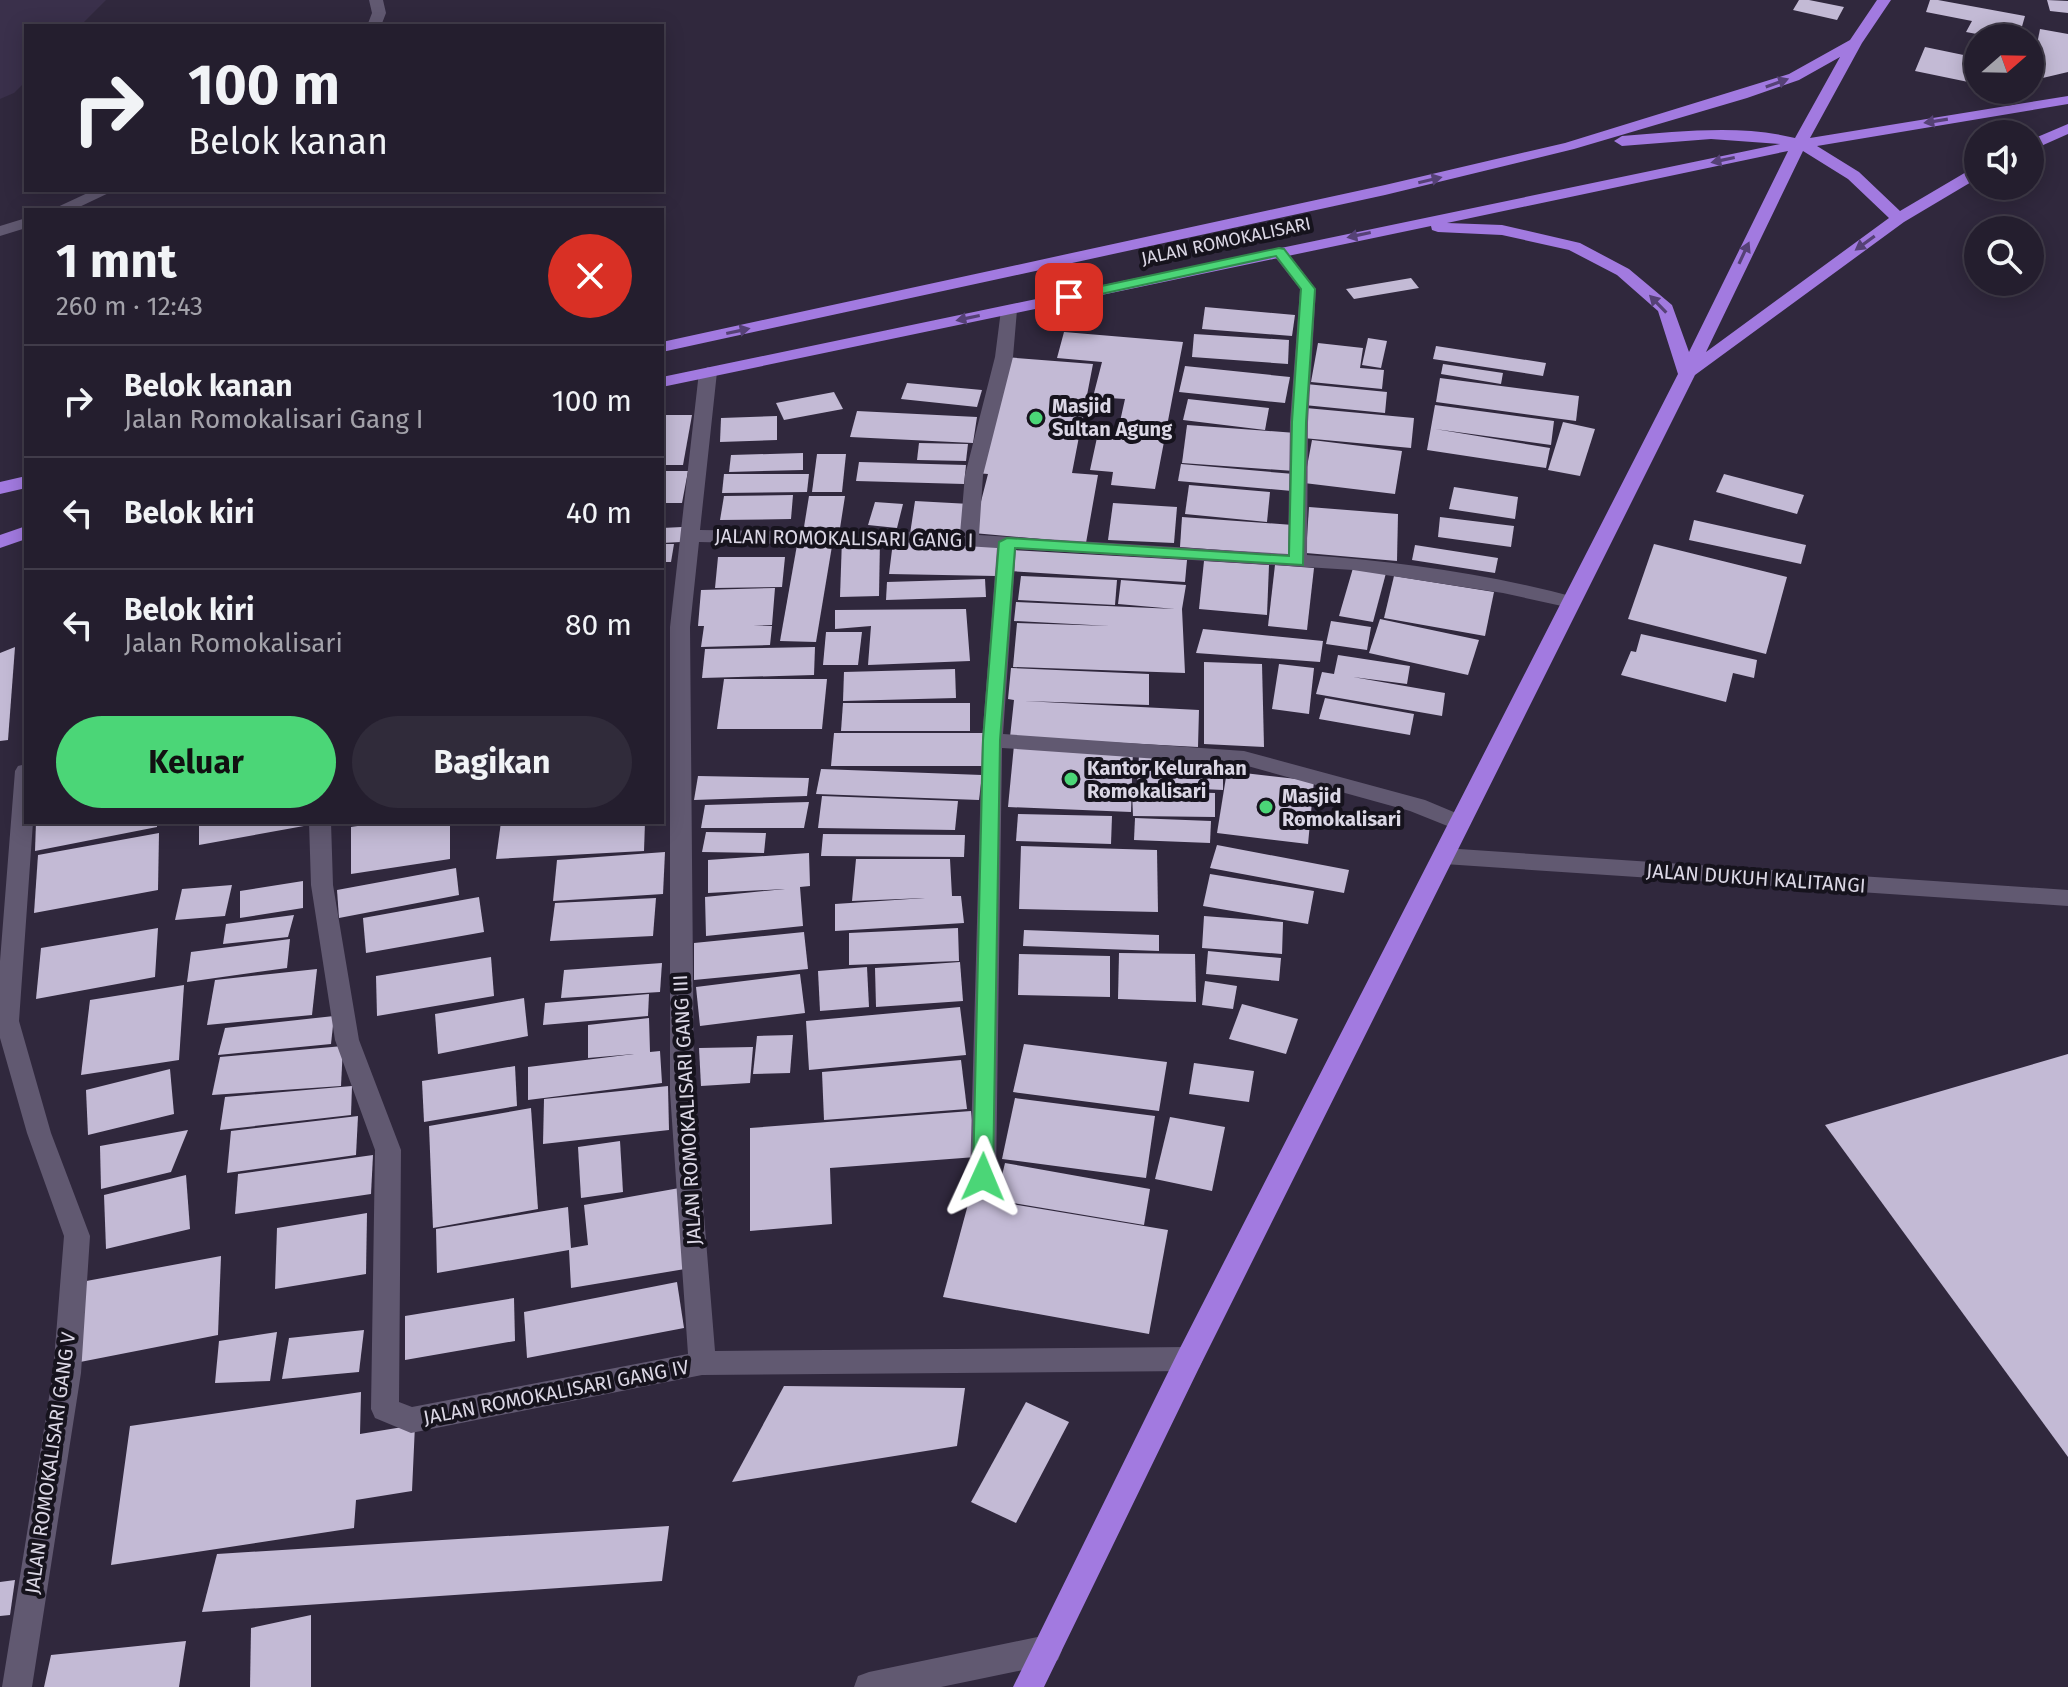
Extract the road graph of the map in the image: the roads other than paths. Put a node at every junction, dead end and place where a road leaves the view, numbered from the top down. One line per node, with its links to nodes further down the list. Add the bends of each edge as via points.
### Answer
1 (376, 0): 3 (street)
2 (1884, 0): 4 (highway)
3 (375, 24)
4 (1855, 43): 8 (highway); 9 (highway, JALAN ROMOKALISARI, one-way to 4, via 1794,77)
5 (2068, 100): 8 (highway, JALAN ROMOKALISARI, one-way to 8)
6 (2068, 128): 7 (highway)
7 (2044, 139)
8 (1800, 144): 9 (highway, JALAN ROMOKALISARI, via 1716,136); 13 (highway, JALAN ROMOKALISARI, via 1840,165); 15 (highway, JALAN ROMOKALISARI, one-way to 15); 21 (highway, one-way to 8)
9 (1569, 146): 19 (highway, JALAN ROMOKALISARI, one-way to 9)
10 (1964, 179): 13 (highway)
11 (102, 192): 12 (street)
12 (64, 208)
13 (1898, 219): 21 (highway, one-way to 21)
14 (24, 224): 16 (street)
15 (1407, 225): 17 (highway, JALAN ROMOKALISARI, one-way to 17); 21 (highway, one-way to 15, via 1666,309 1623,272 1574,246 1502,230)
16 (0, 231)
17 (1279, 252): 18 (highway, JALAN ROMOKALISARI); 32 (street, via 1308,289)
18 (1009, 310): 20 (highway, JALAN ROMOKALISARI, one-way to 20); 29 (street, via 1004,357 974,475)
19 (664, 347)
20 (708, 372): 22 (highway, JALAN ROMOKALISARI); 28 (street, JALAN ROMOKALISARI GANG III)
21 (1687, 374): 33 (highway)
22 (664, 382)
23 (24, 482): 24 (highway)
24 (0, 488)
25 (24, 530): 27 (highway)
26 (24, 531): 30 (highway)
27 (0, 534)
28 (689, 536): 29 (street, JALAN ROMOKALISARI GANG I); 42 (street, JALAN ROMOKALISARI GANG III, via 680,627 679,924 682,1092)
29 (969, 540): 31 (street, JALAN ROMOKALISARI GANG I)
30 (0, 542)
31 (1007, 542): 32 (street, JALAN ROMOKALISARI GANG I); 34 (street)
32 (1297, 561): 33 (street, JALAN ROMOKALISARI GANG I, via 1353,564)
33 (1571, 602): 36 (highway)
34 (992, 740): 36 (street, via 1244,758 1417,805); 40 (street)
35 (24, 797): 44 (street, JALAN ROMOKALISARI GANG V, via 7,1021 39,1133 77,1236 67,1373)
36 (1460, 823): 38 (highway)
37 (320, 824): 42 (street, JALAN ROMOKALISARI GANG IV, via 322,885 347,1040 388,1150 385,1409 411,1420)
38 (1444, 856): 39 (street, JALAN DUKUH KALITANGI); 41 (highway)
39 (2068, 898)
40 (983, 1177)
41 (1189, 1359): 42 (street); 43 (highway)
42 (702, 1363)
43 (1047, 1650): 45 (street); 46 (highway)
44 (17, 1687)
45 (869, 1687)
46 (1028, 1687)

